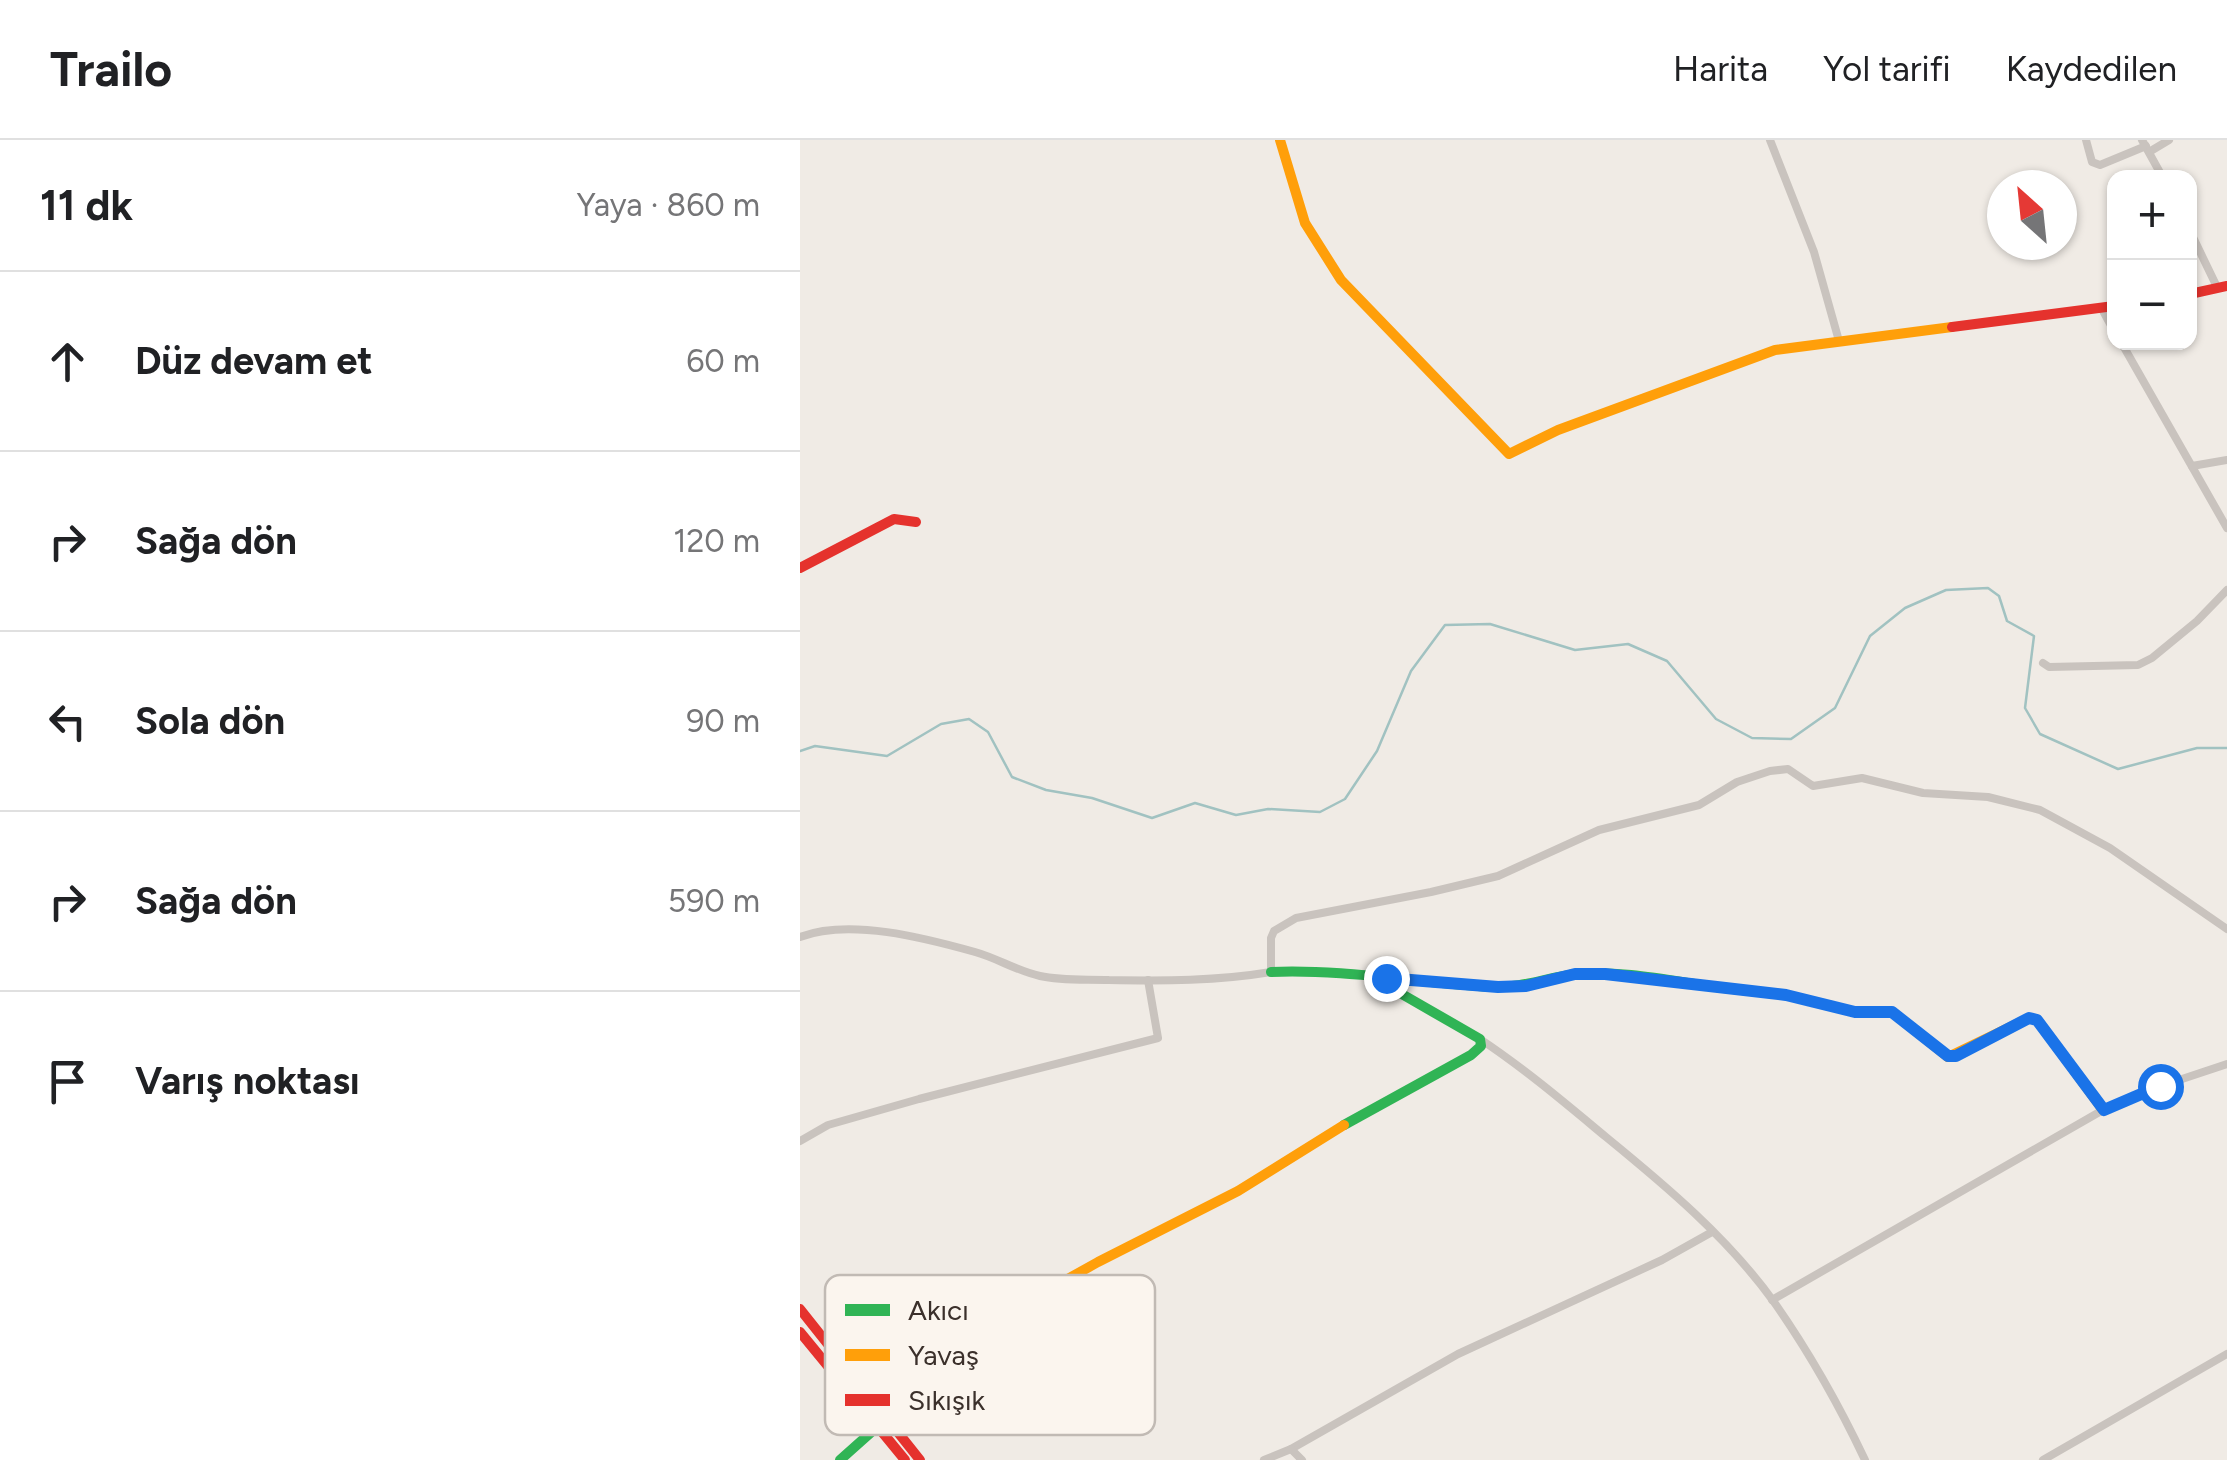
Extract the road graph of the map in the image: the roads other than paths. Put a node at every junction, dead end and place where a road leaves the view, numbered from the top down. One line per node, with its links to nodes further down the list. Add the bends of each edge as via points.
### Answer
1 (1280, 140): 13 (street, via 1305,224 1341,280 1509,454 1734,364)
2 (1770, 140): 13 (street, via 1814,252)
3 (2086, 140): 5 (street, via 2092,162 2100,164)
4 (2169, 140): 5 (street)
5 (2146, 146): 6 (street)
6 (2158, 170)
7 (2197, 243): 8 (street)
8 (2222, 286): 9 (street)
9 (2197, 292)
10 (2107, 308): 11 (street)
11 (2102, 309): 12 (street); 13 (street)
12 (2107, 318)
13 (1839, 340)
14 (2126, 350): 16 (street)
15 (2227, 460): 16 (street)
16 (2192, 466): 18 (street)
17 (916, 522): 19 (street, via 894,519)
18 (2227, 528)
19 (800, 568)
20 (2227, 590): 21 (street, via 2138,665)
21 (2042, 663)
22 (2227, 929): 24 (street, via 2110,848 2040,810 1862,778 1813,786 1778,769 1736,782 1699,805 1584,836 1498,876 1296,918 1274,930)
23 (800, 937): 26 (street, via 848,928 978,953 1041,976)
24 (1271, 972): 25 (street, via 1329,970); 26 (street)
25 (1386, 978): 27 (street); 29 (street, via 1498,987 1605,974 1786,995 1855,1012 1892,1012 1948,1056 2029,1018)
26 (1148, 980): 30 (street, via 1158,1038 828,1125)
27 (1480, 1039): 31 (street, via 1674,1192); 32 (street, via 1470,1056 1238,1191)
28 (2227, 1064): 29 (street)
29 (2104, 1110): 33 (street)
30 (800, 1141)
31 (1712, 1232): 33 (street); 42 (street, via 1458,1354)
32 (1075, 1275)
33 (1772, 1300): 48 (street)
34 (800, 1310): 36 (street)
35 (800, 1332): 38 (street)
36 (825, 1342)
37 (2227, 1354): 49 (street)
38 (825, 1363)
39 (868, 1435): 43 (street)
40 (884, 1435): 44 (street)
41 (899, 1435): 45 (street)
42 (1290, 1449): 46 (street); 47 (street)
43 (844, 1458)
44 (905, 1460)
45 (920, 1460)
46 (1264, 1460)
47 (1302, 1460)
48 (1865, 1460)
49 (2043, 1460)

